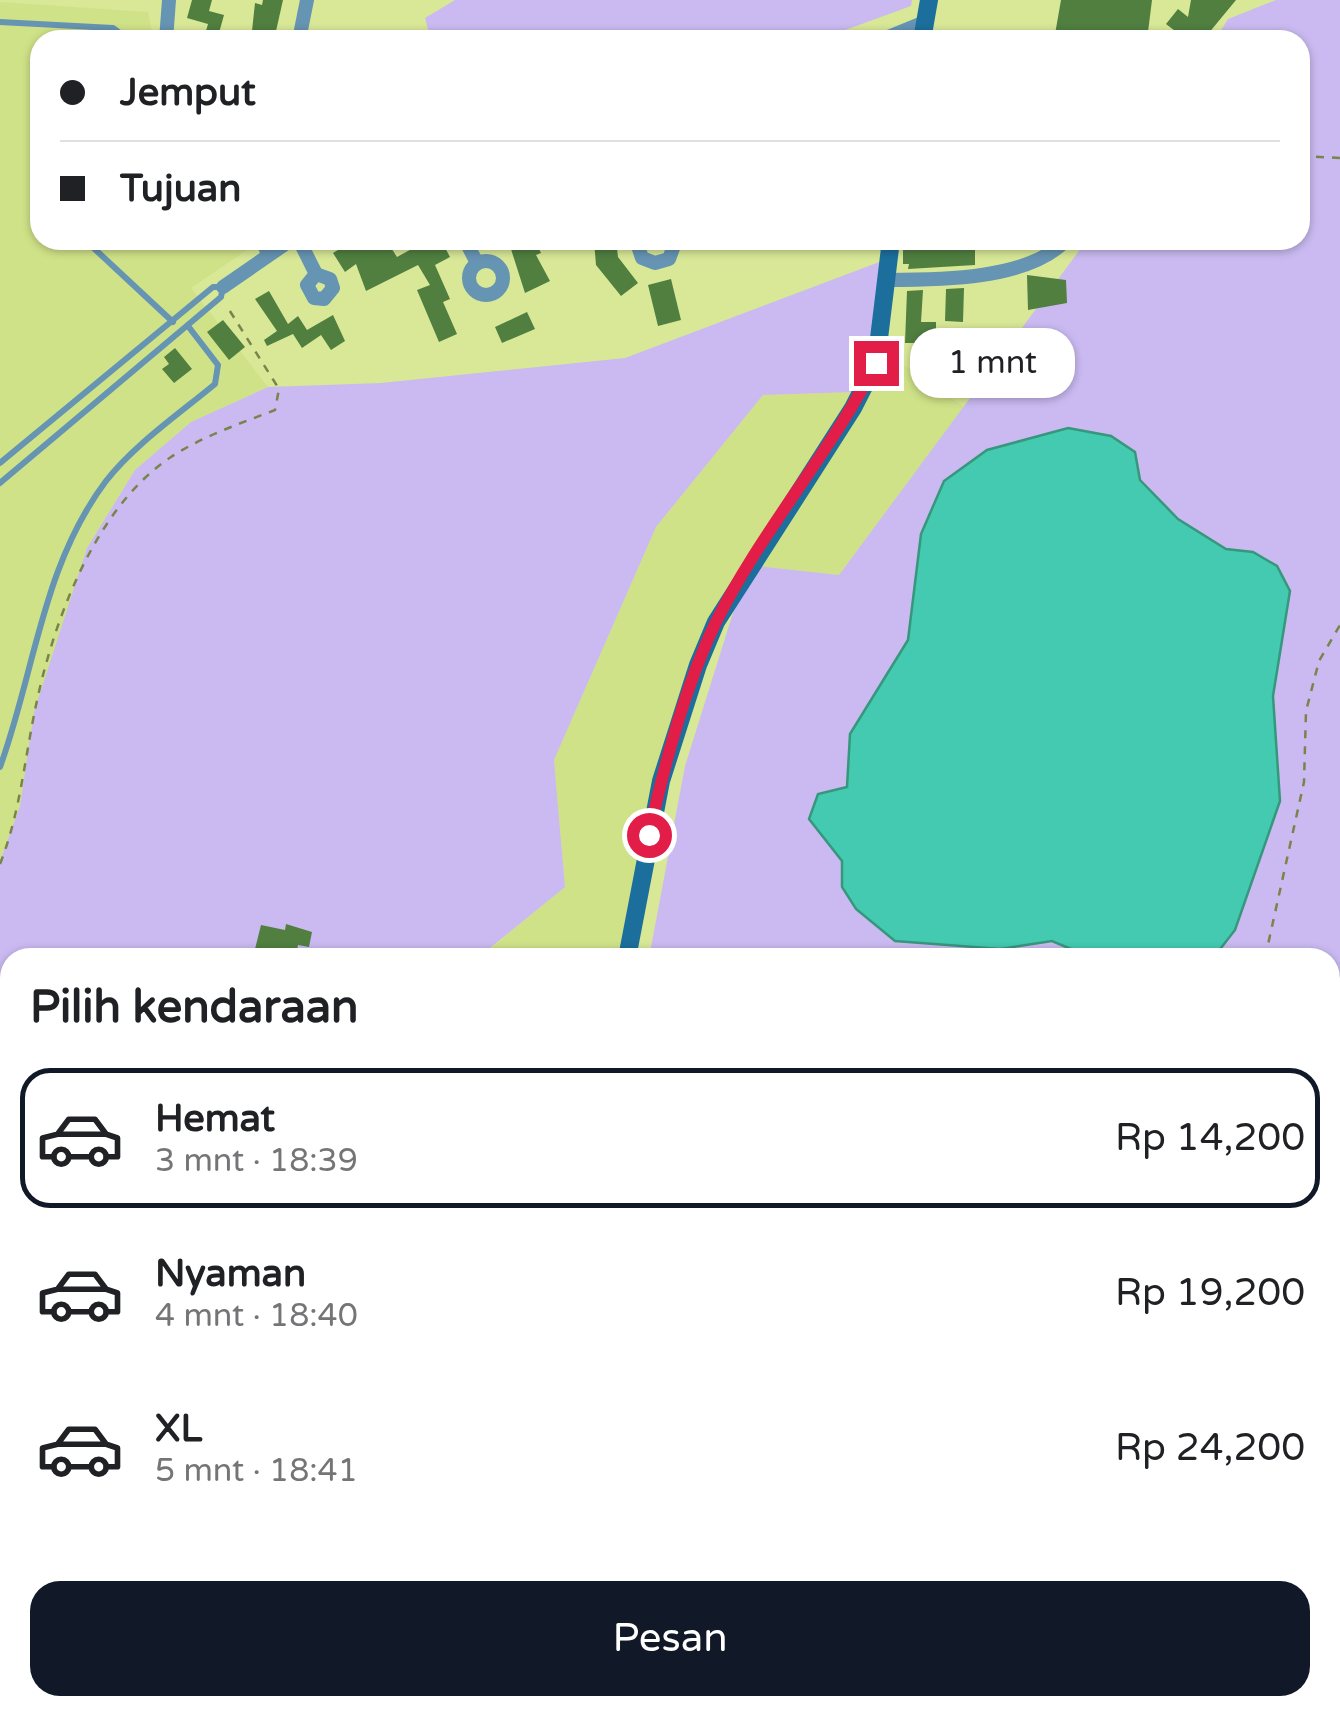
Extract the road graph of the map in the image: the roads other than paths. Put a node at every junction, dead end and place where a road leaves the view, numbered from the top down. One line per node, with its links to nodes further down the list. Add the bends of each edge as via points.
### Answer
1 (169, 0): 6 (street)
2 (308, 0): 7 (street)
3 (929, 0): 8 (main road)
4 (0, 22): 5 (lane)
5 (115, 30)
6 (167, 30)
7 (301, 30)
8 (923, 30)
9 (96, 250): 21 (lane)
10 (262, 250): 20 (street)
11 (304, 250): 18 (street)
12 (470, 250): 17 (street)
13 (639, 250): 14 (street, via 656,263)
14 (673, 250)
15 (891, 250): 19 (main road)
16 (1047, 250): 19 (street, via 1013,268 957,280)
17 (477, 263)
18 (316, 274)
19 (887, 280): 26 (main road, via 876,363 716,622 698,665 660,781)
20 (222, 292): 21 (lane, via 212,287); 22 (lane)
21 (172, 322): 23 (lane)
22 (188, 326): 24 (lane); 25 (lane, via 218,365 215,384 129,457 90,507 50,587)
23 (0, 463)
24 (0, 483)
25 (0, 767)
26 (629, 948)

